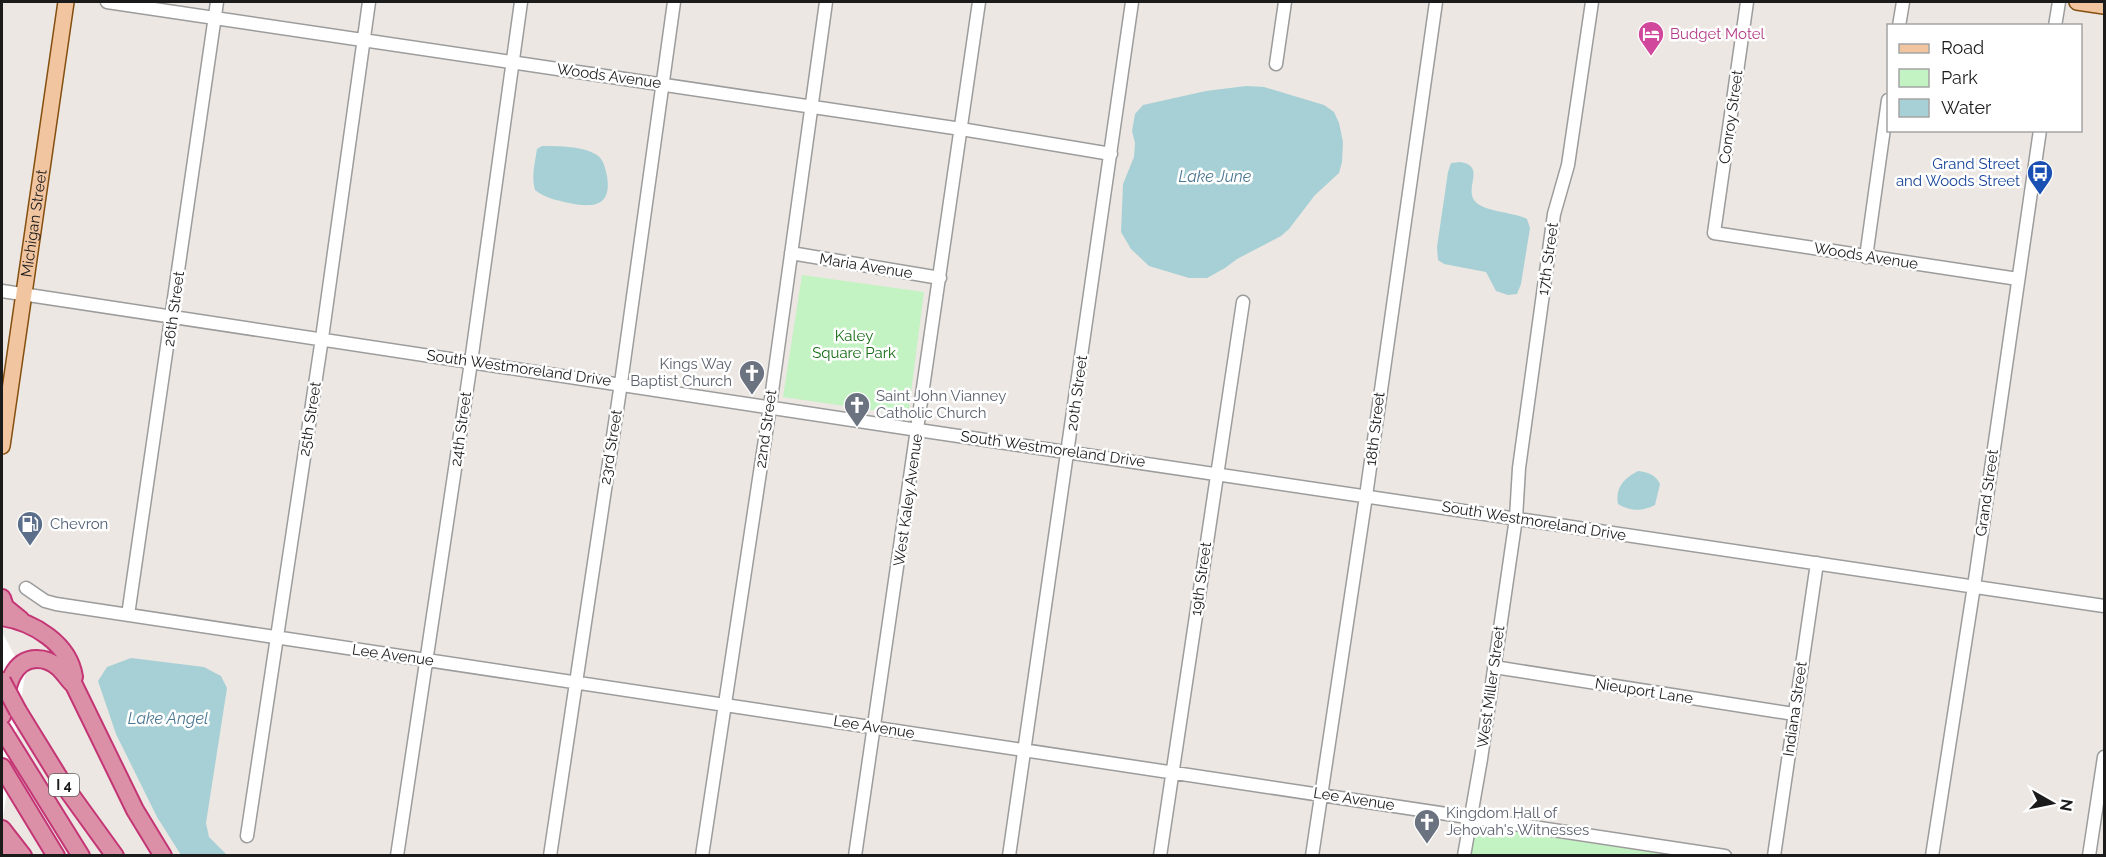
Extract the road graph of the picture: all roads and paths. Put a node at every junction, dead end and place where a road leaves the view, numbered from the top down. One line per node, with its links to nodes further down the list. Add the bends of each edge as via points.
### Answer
1 (66, 2): 36 (main road, Michigan Street)
2 (107, 2): 18 (street, Woods Avenue)
3 (217, 2): 18 (street, 26th Street)
4 (369, 2): 21 (street, 25th Street)
5 (521, 2): 22 (street, 24th Street)
6 (674, 2): 24 (street, 23rd Street)
7 (826, 2): 25 (street, 22nd Street)
8 (979, 2): 27 (street, West Kaley Avenue)
9 (1132, 2): 29 (street, 20th Street)
10 (1285, 2): 23 (street)
11 (1436, 2): 47 (street, 18th Street)
12 (1592, 2): 48 (street, 17th Street, via 1568,165 1554,214 1519,468)
13 (1747, 2): 30 (street, Conroy Street)
14 (1903, 2): 19 (street)
15 (2059, 2): 20 (street)
16 (2077, 2): 17 (main road)
17 (2104, 6)
18 (215, 18): 21 (street, Woods Avenue); 38 (street, 26th Street)
19 (1899, 24)
20 (2055, 24)
21 (364, 39): 22 (street, Woods Avenue); 39 (street, 25th Street)
22 (512, 62): 24 (street, Woods Avenue); 40 (street, 24th Street)
23 (1276, 64)
24 (662, 84): 25 (street, Woods Avenue); 41 (street, 23rd Street)
25 (811, 107): 27 (street, Woods Avenue); 31 (street, 22nd Street)
26 (1887, 107): 32 (street)
27 (961, 129): 29 (street, Woods Avenue); 33 (street, West Kaley Avenue)
28 (2040, 132): 34 (street, Grand Street)
29 (1111, 154): 45 (street, 20th Street)
30 (1714, 233): 32 (street, Woods Avenue)
31 (791, 253): 33 (street, Maria Avenue); 42 (street, 22nd Street)
32 (1866, 256): 34 (street, Woods Avenue)
33 (940, 278): 43 (street, West Kaley Avenue)
34 (2018, 279): 50 (street, Grand Street)
35 (2, 291): 36 (street, South Westmoreland Drive)
36 (25, 294): 38 (street, South Westmoreland Drive); 44 (main road, Michigan Street)
37 (1243, 302): 46 (street, 19th Street)
38 (173, 317): 39 (street, South Westmoreland Drive); 54 (street, 26th Street)
39 (322, 338): 40 (street, South Westmoreland Drive); 57 (street, 25th Street)
40 (471, 362): 41 (street, South Westmoreland Drive); 58 (street, 24th Street)
41 (621, 384): 42 (street, South Westmoreland Drive); 61 (street, 23rd Street)
42 (770, 406): 43 (street, South Westmoreland Drive); 63 (street, 22nd Street)
43 (918, 430): 45 (street, South Westmoreland Drive); 66 (street, West Kaley Avenue)
44 (2, 446)
45 (1069, 451): 46 (street, South Westmoreland Drive); 68 (street, 20th Street)
46 (1216, 473): 47 (street, South Westmoreland Drive); 70 (street, 19th Street)
47 (1366, 496): 48 (street, South Westmoreland Drive); 72 (street, 18th Street)
48 (1516, 518): 49 (street, South Westmoreland Drive); 59 (street, West Miller Street)
49 (1817, 563): 50 (street, South Westmoreland Drive); 64 (street, Indiana Street)
50 (1974, 586): 53 (street, South Westmoreland Drive); 93 (street, Grand Street)
51 (26, 588): 54 (street, Lee Avenue, via 51,603)
52 (2, 598): 56 (highway, via 5,607)
53 (2104, 606)
54 (128, 615): 57 (street, Lee Avenue)
55 (2, 617): 56 (highway)
56 (21, 621): 62 (highway, via 42,631 59,646 74,675)
57 (276, 638): 58 (street, Lee Avenue); 75 (street, 25th Street)
58 (427, 660): 61 (street, Lee Avenue); 83 (street, 24th Street)
59 (1494, 667): 64 (street, Nieuport Lane); 73 (street, West Miller Street)
60 (2, 681): 82 (highway, I 4, bridge, via 63,784)
61 (575, 683): 63 (street, Lee Avenue); 84 (street, 23rd Street)
62 (74, 685): 65 (highway, via 45,659 29,659 18,664 10,680); 77 (highway, via 135,810)
63 (724, 704): 66 (street, Lee Avenue); 85 (street, 22nd Street)
64 (1794, 714): 92 (street, Indiana Street)
65 (2, 716)
66 (874, 727): 68 (street, Lee Avenue); 86 (street, West Kaley Avenue)
67 (2, 729): 81 (highway)
68 (1024, 750): 70 (street, Lee Avenue); 87 (street, 20th Street)
69 (2104, 757): 94 (street)
70 (1172, 772): 72 (street, Lee Avenue); 88 (street, 19th Street)
71 (5, 773): 80 (highway)
72 (1321, 794): 73 (street, Lee Avenue); 89 (street, 18th Street)
73 (1470, 817): 90 (street, West Miller Street); 91 (street, Lee Avenue)
74 (2, 829): 79 (highway)
75 (247, 836)
76 (2, 848): 78 (highway)
77 (162, 852)
78 (7, 855)
79 (23, 855)
80 (56, 855)
81 (81, 855)
82 (116, 855)
83 (397, 855)
84 (550, 855)
85 (702, 855)
86 (855, 855)
87 (1009, 855)
88 (1160, 855)
89 (1312, 855)
90 (1464, 855)
91 (1725, 855)
92 (1774, 855)
93 (1932, 855)
94 (2089, 855)

